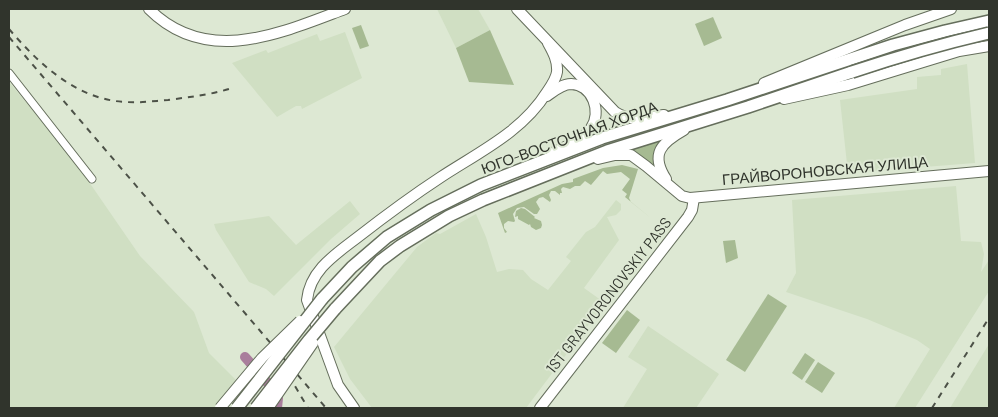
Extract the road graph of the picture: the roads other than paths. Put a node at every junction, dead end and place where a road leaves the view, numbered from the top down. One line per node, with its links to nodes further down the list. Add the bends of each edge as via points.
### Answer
1 (150, 9): 2 (main road, via 169,26 187,35 236,42 266,37)
2 (345, 9)
3 (517, 9): 7 (main road)
4 (951, 9): 11 (main road)
5 (989, 21): 11 (main road, ЮГО-ВОСТОЧНАЯ ХОРДА, via 945,31)
6 (989, 33): 12 (main road, ЮГО-ВОСТОЧНАЯ ХОРДА, bridge, via 913,52)
7 (548, 43): 10 (main road, via 556,61 556,74); 13 (main road, via 623,117 640,119)
8 (989, 46): 12 (main road, via 959,51 848,85)
9 (9, 73): 18 (street)
10 (542, 100): 15 (main road, via 563,86 576,85 592,97 595,120 577,140); 27 (main road, via 500,140 400,204 315,275 308,288 307,300 338,385)
11 (727, 100): 13 (main road, ЮГО-ВОСТОЧНАЯ ХОРДА)
12 (748, 107): 14 (main road, ЮГО-ВОСТОЧНАЯ ХОРДА)
13 (692, 110): 15 (main road, ЮГО-ВОСТОЧНАЯ ХОРДА)
14 (696, 123): 16 (main road, ЮГО-ВОСТОЧНАЯ ХОРДА, via 607,150); 19 (main road, via 674,136 659,152 658,164)
15 (521, 168): 21 (main road, ЮГО-ВОСТОЧНАЯ ХОРДА, via 454,197 387,237 352,266)
16 (563, 168): 19 (main road, via 624,154 637,158); 22 (main road, ЮГО-ВОСТОЧНАЯ ХОРДА, via 484,200 422,232 380,261)
17 (989, 171): 20 (main road, ГРАЙВОРОНОВСКАЯ УЛИЦА)
18 (92, 179)
19 (669, 184): 20 (main road, via 682,196)
20 (694, 198): 28 (main road, 1ST GRAYVORONOVSKIY PASS, via 688,217)
21 (322, 299): 23 (main road, bridge, via 262,358); 24 (main road, ЮГО-ВОСТОЧНАЯ ХОРДА, bridge)
22 (335, 309): 25 (main road, ЮГО-ВОСТОЧНАЯ ХОРДА, bridge); 26 (main road, bridge)
23 (220, 408)
24 (237, 408)
25 (256, 408)
26 (268, 408)
27 (354, 408)
28 (540, 408)

